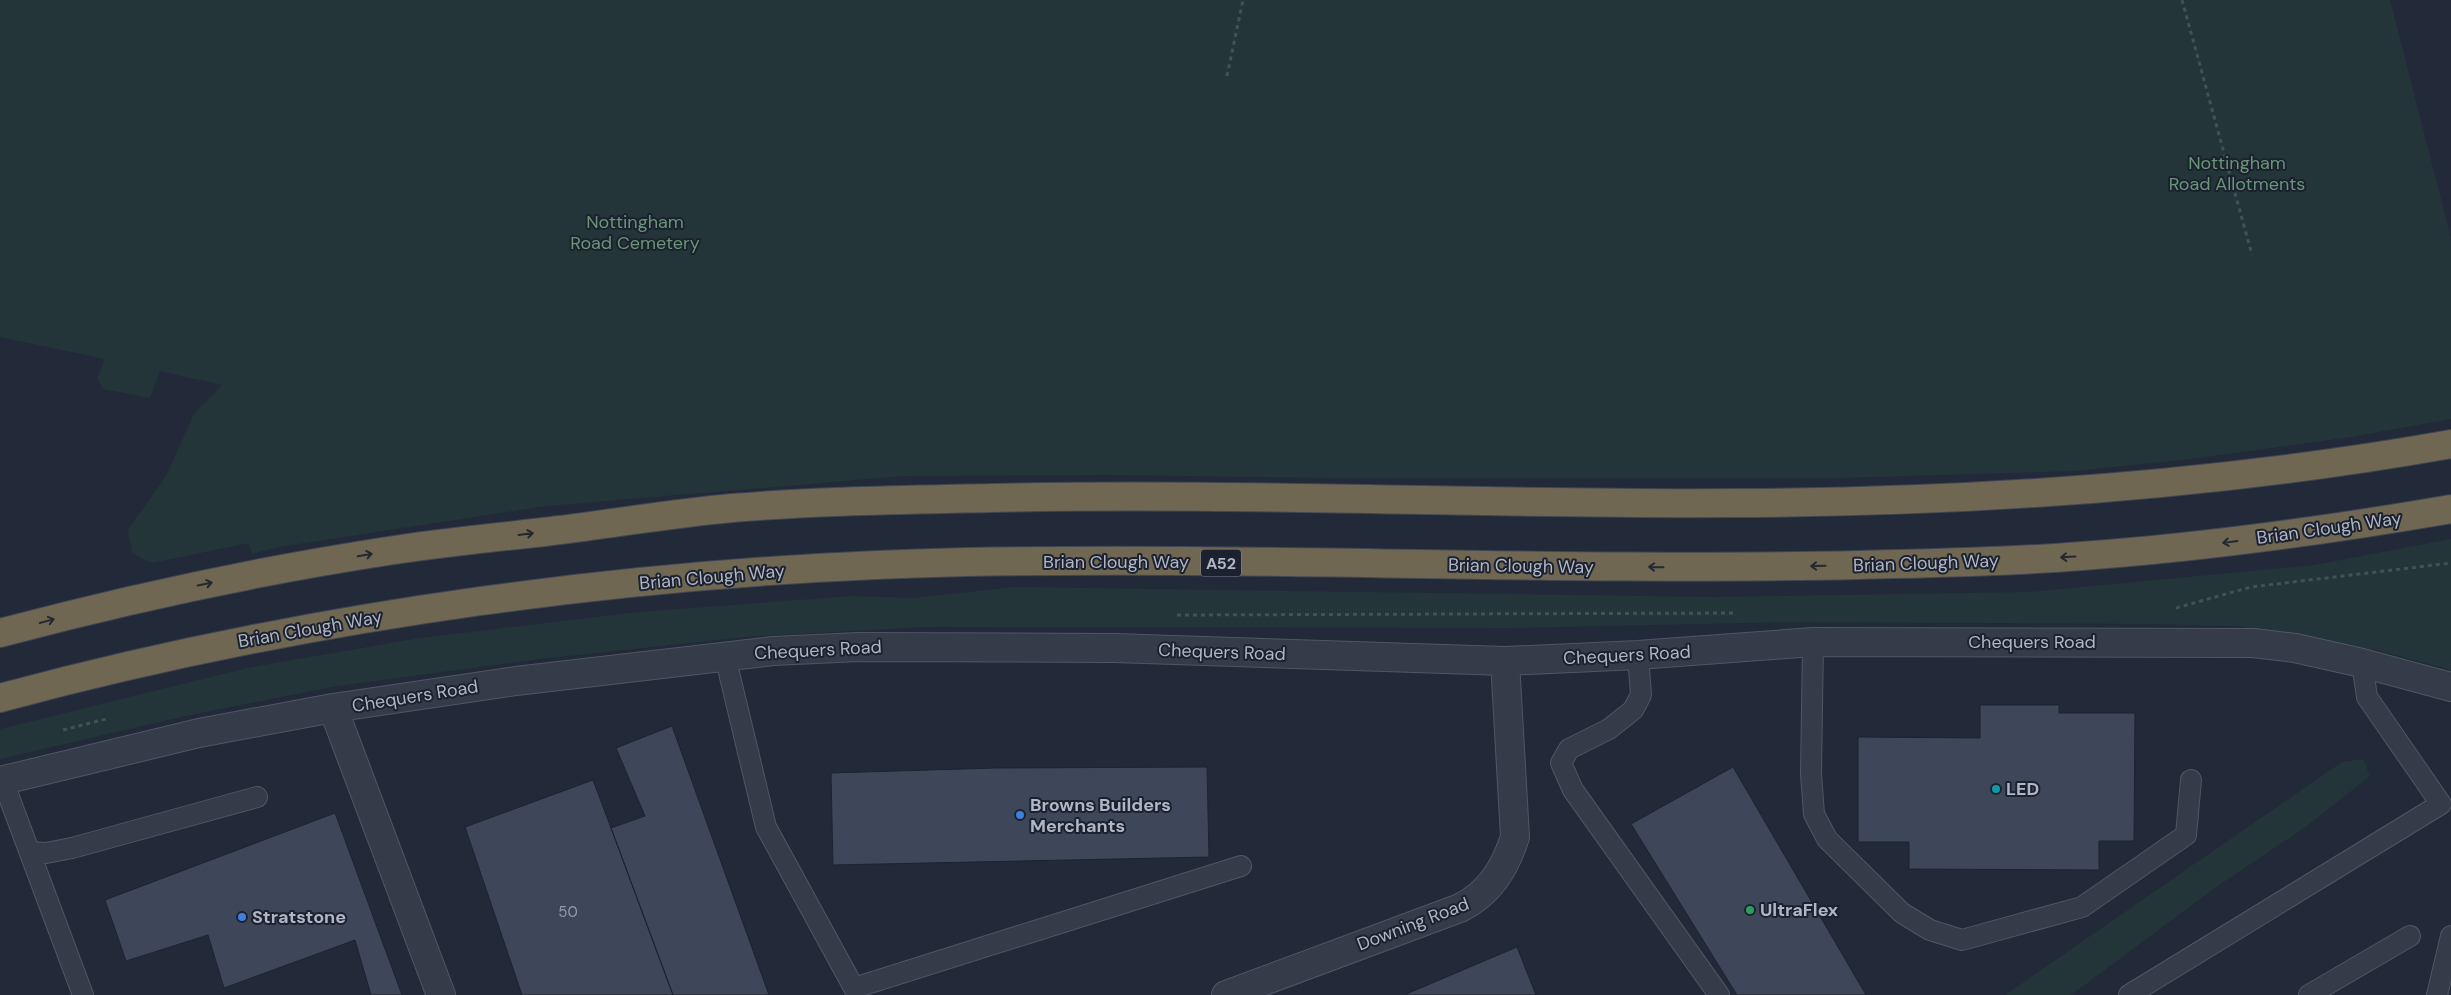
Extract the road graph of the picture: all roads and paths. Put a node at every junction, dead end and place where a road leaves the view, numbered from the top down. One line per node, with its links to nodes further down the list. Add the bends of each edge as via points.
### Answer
1 (1244, 0): 3 (path)
2 (2182, 0): 4 (path)
3 (1227, 76)
4 (2252, 255)
5 (2451, 444): 10 (highway, one-way to 5, via 243,576 392,550 732,508 1092,496 1733,503 2017,495 2231,477)
6 (2451, 509): 18 (highway, Brian Clough Way / A52, one-way to 18, via 2365,524 2193,546 2077,557 1954,563 1726,568 1080,561 962,562 777,570 498,599 361,620 217,646)
7 (2451, 563): 12 (path, via 2251,587 2150,616)
8 (1743, 612): 9 (path)
9 (1176, 615)
10 (0, 633)
11 (1814, 642): 12 (street, Chequers Road); 13 (street, Chequers Road); 20 (lane, via 1811,774 1814,814 1828,839 1902,913 1930,930 1962,940 2082,907 2186,835)
12 (2147, 642): 16 (street, Chequers Road, via 2253,643 2295,648)
13 (1638, 655): 15 (street, Chequers Road); 31 (lane, via 1641,694 1633,710 1609,730 1569,749 1561,763 1573,790)
14 (725, 656): 15 (street, Chequers Road, via 859,647 1114,648); 19 (street, Chequers Road, via 507,682); 25 (lane, via 766,827 854,988)
15 (1505, 661): 30 (street, Downing Road, via 1515,837 1499,875 1476,900 1460,908)
16 (2362, 663): 17 (street, Chequers Road); 23 (lane, via 2367,698)
17 (2451, 687)
18 (0, 698)
19 (333, 708): 21 (street, Chequers Road, via 199,733); 29 (street)
20 (2191, 780)
21 (1, 781): 24 (lane)
22 (257, 796): 24 (lane, via 72,848 46,853)
23 (2446, 811): 32 (lane)
24 (30, 852): 28 (lane)
25 (1241, 866)
26 (2410, 936): 33 (lane)
27 (2451, 936): 34 (lane)
28 (83, 995)
29 (441, 995)
30 (1226, 995)
31 (1719, 995)
32 (2129, 995)
33 (2309, 995)
34 (2437, 995)

